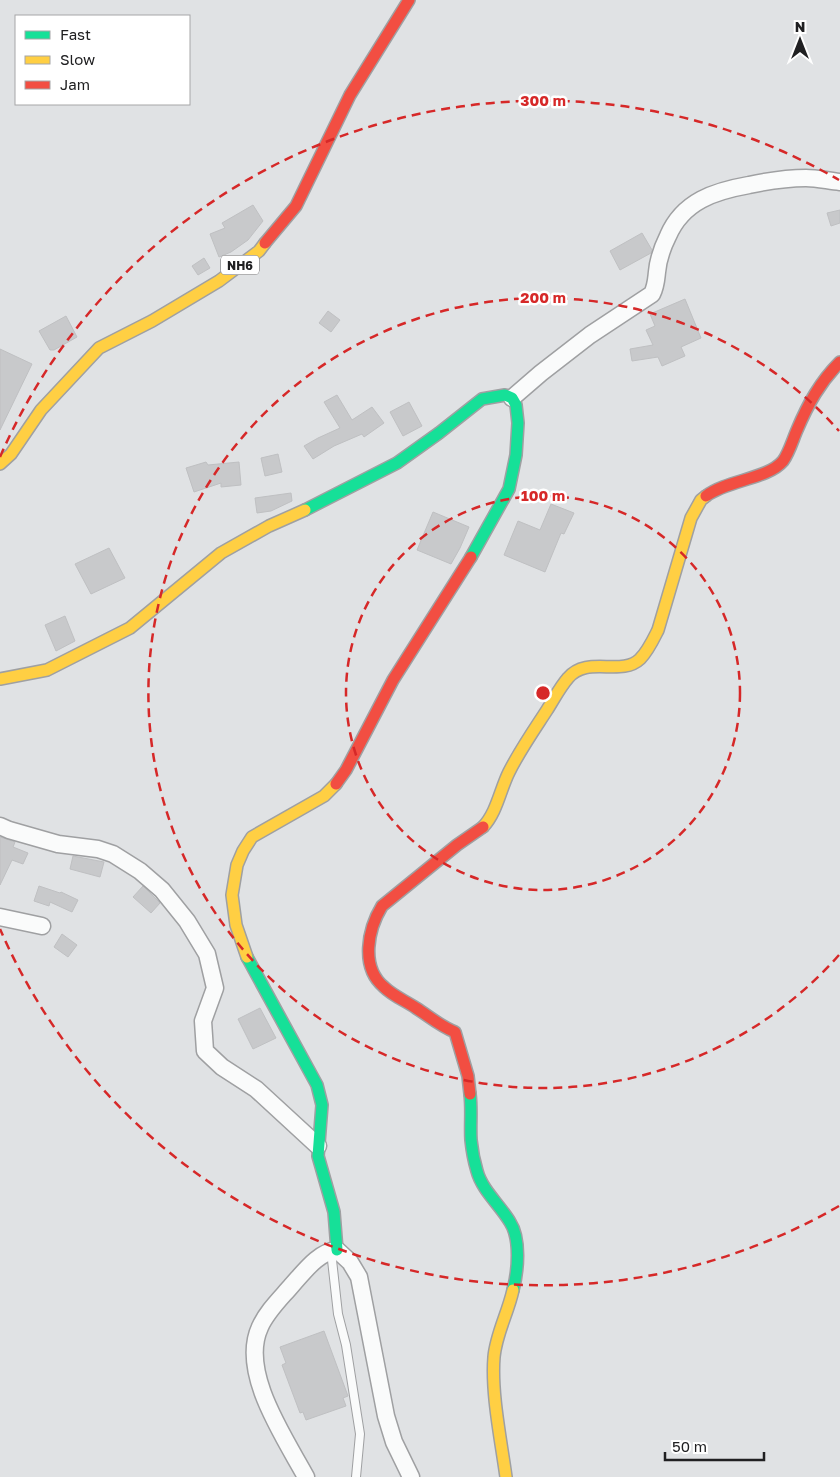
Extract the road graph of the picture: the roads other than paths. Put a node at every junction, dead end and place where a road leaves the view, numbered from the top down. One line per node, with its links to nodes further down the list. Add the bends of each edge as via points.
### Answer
1 (409, 0): 5 (main road, NH6, via 350,95 296,206 259,251 219,281 99,348 41,410 11,454)
2 (840, 182): 4 (street, via 808,178 775,179 710,194 677,220 668,235 652,294 590,335)
3 (840, 362): 15 (main road, via 812,398 783,461 772,470 715,489 700,500 691,518 658,630 649,647 632,664 590,666 569,676 520,751 492,816 484,826 382,906 372,927 369,957 373,972 383,987 455,1032 468,1076 472,1107 471,1142 477,1173 511,1223 515,1235 518,1255 516,1278 494,1358 494,1383)
4 (512, 398): 6 (main road, via 505,395 482,399 397,463 220,554 130,628 47,670); 10 (main road, via 518,423 509,489 376,708 346,770 324,796 252,837 244,846 236,867 233,920 246,955 317,1085 322,1105)
5 (0, 464)
6 (0, 678)
7 (0, 826): 10 (street, via 58,844 113,854 162,890 187,921 207,954 215,988 204,1021 205,1051 222,1067 256,1089)
8 (0, 918): 9 (street)
9 (42, 926)
10 (318, 1146): 11 (main road, via 334,1212)
11 (334, 1250): 12 (street, via 323,1254 270,1310 259,1328 256,1342 254,1362 258,1380 272,1416); 13 (lane, via 338,1314 360,1434); 14 (street, via 350,1262 359,1277 386,1416)
12 (306, 1477)
13 (356, 1477)
14 (411, 1477)
15 (506, 1477)

